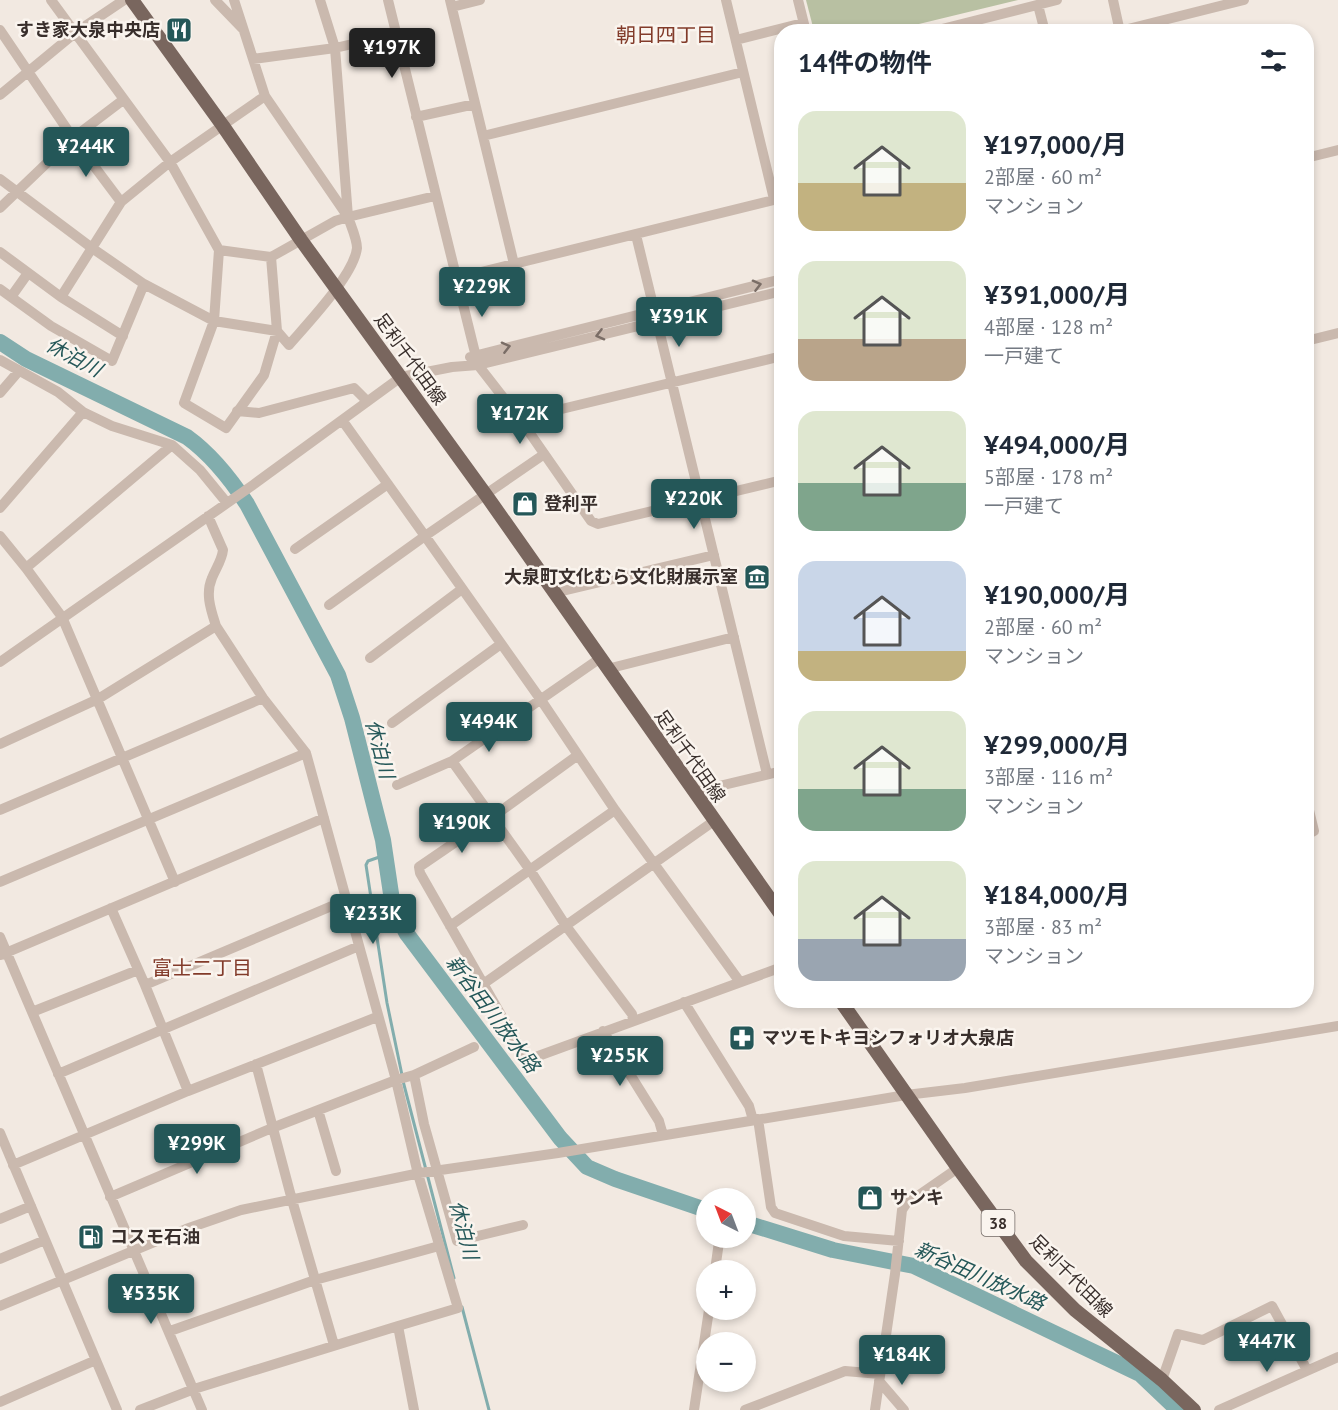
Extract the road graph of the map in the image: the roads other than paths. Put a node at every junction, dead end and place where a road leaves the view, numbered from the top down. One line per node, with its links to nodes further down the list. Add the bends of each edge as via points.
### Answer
1 (51, 0): 23 (street)
2 (124, 0): 23 (street)
3 (132, 0): 37 (main road, 足利千代田線)
4 (215, 0): 22 (street)
5 (234, 0): 22 (street)
6 (320, 0): 28 (street)
7 (388, 0): 25 (street)
8 (480, 0): 14 (street)
9 (726, 0): 26 (street)
10 (798, 0): 16 (street)
11 (1057, 0): 15 (street)
12 (1113, 0): 19 (street)
13 (1244, 0): 20 (street)
14 (451, 3): 35 (street)
15 (1038, 5): 17 (street); 18 (street)
16 (803, 24)
17 (962, 24)
18 (1043, 24)
19 (1118, 24)
20 (1148, 24)
21 (0, 30): 27 (street)
22 (243, 30): 29 (street)
23 (75, 33): 30 (street); 34 (street)
24 (774, 33): 26 (street)
25 (396, 34): 28 (street); 36 (street)
26 (736, 40): 31 (street)
27 (4, 46): 30 (street)
28 (335, 48): 29 (street); 50 (street)
29 (253, 58): 33 (street)
30 (28, 72): 32 (street); 39 (street)
31 (743, 72): 38 (street); 44 (street)
32 (0, 95)
33 (265, 96): 37 (street); 50 (street)
34 (123, 100): 39 (street); 42 (street)
35 (476, 104): 36 (street); 38 (street)
36 (417, 117): 46 (street)
37 (223, 126): 42 (street); 52 (main road, 足利千代田線)
38 (483, 136): 57 (street)
39 (73, 138): 45 (street); 48 (street)
40 (1338, 150): 41 (street)
41 (1314, 156)
42 (170, 162): 48 (street); 54 (street)
43 (0, 179): 45 (street)
44 (774, 184)
45 (15, 192): 49 (street); 53 (street)
46 (435, 196): 50 (street); 59 (street)
47 (774, 200): 51 (street)
48 (121, 202): 53 (street)
49 (0, 208)
50 (348, 217): 52 (street); 63 (street, via 357,245 355,258)
51 (636, 235): 57 (street); 67 (street)
52 (301, 240): 56 (street); 63 (main road, 足利千代田線)
53 (92, 248): 61 (street); 66 (street)
54 (219, 250): 56 (street); 68 (street)
55 (0, 252): 58 (street)
56 (271, 257): 69 (street)
57 (514, 264): 59 (street)
58 (28, 273): 65 (street); 66 (street)
59 (457, 278): 74 (street)
60 (774, 281): 67 (street, one-way to 60)
61 (144, 284): 68 (street); 71 (street)
62 (0, 289): 65 (street)
63 (336, 289): 69 (street, via 290,345); 77 (main road, 足利千代田線)
64 (774, 293): 67 (street)
65 (11, 297): 71 (street, via 51,326 112,361)
66 (61, 297): 71 (street)
67 (656, 316): 74 (street); 78 (street)
68 (214, 321): 69 (street); 81 (street, via 184,403 226,428)
69 (277, 331): 81 (street, via 264,375)
70 (1338, 333): 72 (street)
71 (123, 336)
72 (1314, 339)
73 (774, 358): 78 (street)
74 (477, 359): 77 (street); 83 (street)
75 (0, 360): 76 (street)
76 (18, 372): 79 (street); 82 (street, via 58,393)
77 (401, 377): 80 (street); 89 (main road, 足利千代田線)
78 (673, 382): 83 (street); 90 (street)
79 (0, 393)
80 (367, 401): 81 (street, via 354,388 259,413); 84 (street)
81 (237, 411)
82 (83, 412): 85 (street, via 112,426); 92 (street)
83 (520, 419): 86 (street)
84 (342, 420): 88 (street); 91 (street)
85 (172, 445): 91 (street); 98 (street)
86 (543, 455): 89 (street); 90 (street, via 595,524)
87 (774, 482): 90 (street)
88 (388, 484): 95 (street); 96 (street)
89 (486, 495): 95 (street); 100 (main road, 足利千代田線)
90 (702, 499): 97 (street)
91 (228, 501): 93 (street)
92 (0, 508)
93 (208, 516): 102 (street); 103 (street, via 223,550 209,586)
94 (0, 536): 98 (street)
95 (425, 536): 99 (street); 101 (street)
96 (295, 549)
97 (714, 555): 100 (street); 104 (street)
98 (26, 568): 102 (street)
99 (462, 589): 105 (street); 107 (street)
100 (554, 593): 108 (main road, 足利千代田線)
101 (329, 605)
102 (62, 617): 106 (street); 109 (street)
103 (216, 626): 109 (street); 110 (street)
104 (734, 637): 108 (street); 119 (street)
105 (501, 644): 111 (street); 112 (street)
106 (2, 657)
107 (370, 658)
108 (603, 664): 111 (street); 121 (main road, 足利千代田線)
109 (98, 699): 113 (street); 116 (street)
110 (263, 699): 114 (street); 116 (street)
111 (541, 700): 115 (street); 117 (street)
112 (392, 723)
113 (0, 744)
114 (306, 753): 125 (street); 126 (street)
115 (578, 755): 123 (street); 124 (street)
116 (122, 758): 122 (street); 126 (street)
117 (452, 761): 120 (street); 124 (street)
118 (774, 773): 119 (street)
119 (768, 774): 121 (street)
120 (397, 785)
121 (694, 792): 127 (main road, 足利千代田線)
122 (0, 810)
123 (615, 810): 128 (street); 129 (street)
124 (491, 817): 129 (street); 135 (street, via 419,867)
125 (324, 818): 131 (street); 132 (street)
126 (149, 819): 130 (street); 131 (street)
127 (714, 821): 128 (street); 133 (main road, 足利千代田線)
128 (654, 863): 136 (street); 143 (street)
129 (530, 870): 135 (street); 136 (street)
130 (0, 882)
131 (175, 882): 134 (street)
132 (346, 900): 138 (street); 144 (street)
133 (774, 905)
134 (111, 908): 139 (street); 140 (street)
135 (450, 926): 152 (street, via 525,1057 530,1059)
136 (566, 926): 142 (street); 149 (street)
137 (0, 937): 139 (street)
138 (359, 946): 148 (street); 151 (street)
139 (3, 954): 147 (street)
140 (138, 970): 144 (street); 147 (street)
141 (774, 971): 143 (street)
142 (486, 982)
143 (740, 982): 145 (street)
144 (145, 985): 151 (street)
145 (684, 1002): 149 (street); 161 (street)
146 (846, 1008): 159 (main road, 足利千代田線 / 38)
147 (32, 1012): 155 (street)
148 (377, 1017): 154 (street); 157 (street)
149 (633, 1020): 152 (street)
150 (1338, 1026): 159 (street)
151 (164, 1030): 155 (street); 158 (street)
152 (603, 1031): 165 (street, via 659,1121)
153 (474, 1047): 156 (street)
154 (256, 1064): 158 (street); 162 (street)
155 (58, 1074): 164 (street)
156 (414, 1075): 157 (street); 169 (street, via 424,1124)
157 (396, 1080): 160 (street); 169 (street)
158 (188, 1091): 164 (street)
159 (906, 1095): 161 (street); 167 (main road, 足利千代田線 / 38)
160 (318, 1110): 162 (street); 168 (street)
161 (756, 1120): 165 (street); 176 (street, via 775,1212 844,1236)
162 (272, 1128): 170 (street); 171 (street)
163 (0, 1133): 166 (street)
164 (84, 1136): 166 (street); 170 (street)
165 (663, 1136): 169 (street)
166 (13, 1165): 172 (street)
167 (958, 1168): 176 (street, via 906,1204); 193 (main road, 足利千代田線 / 38, via 1026,1261 1075,1310)
168 (336, 1171)
169 (427, 1172): 171 (street); 174 (street, via 458,1241); 177 (street)
170 (110, 1197): 178 (street)
171 (292, 1200): 178 (street, via 241,1210); 181 (street)
172 (31, 1206): 173 (street); 175 (street)
173 (0, 1219)
174 (523, 1225)
175 (45, 1240): 179 (street); 180 (street)
176 (899, 1241): 192 (street)
177 (439, 1246): 181 (street); 184 (street, via 458,1308)
178 (133, 1251): 180 (street); 185 (street)
179 (0, 1259)
180 (62, 1280): 182 (street); 188 (street)
181 (315, 1280): 185 (street); 186 (street)
182 (0, 1306)
183 (708, 1320): 200 (street)
184 (398, 1326): 186 (street); 199 (street)
185 (170, 1331): 194 (street)
186 (334, 1346): 194 (street)
187 (1338, 1357): 189 (street)
188 (96, 1360): 195 (street); 196 (street)
189 (1327, 1362): 190 (street); 191 (street)
190 (1338, 1368)
191 (1307, 1370): 193 (street, via 1272,1306 1203,1340 1178,1334); 205 (street)
192 (879, 1377): 201 (street, via 845,1371); 202 (street); 203 (street)
193 (1162, 1380): 204 (main road, 足利千代田線 / 38)
194 (194, 1389): 197 (street); 198 (street)
195 (0, 1402)
196 (117, 1410)
197 (140, 1410)
198 (202, 1410)
199 (414, 1410)
200 (694, 1410)
201 (746, 1410)
202 (875, 1410)
203 (904, 1410)
204 (1194, 1410)
205 (1219, 1410)

